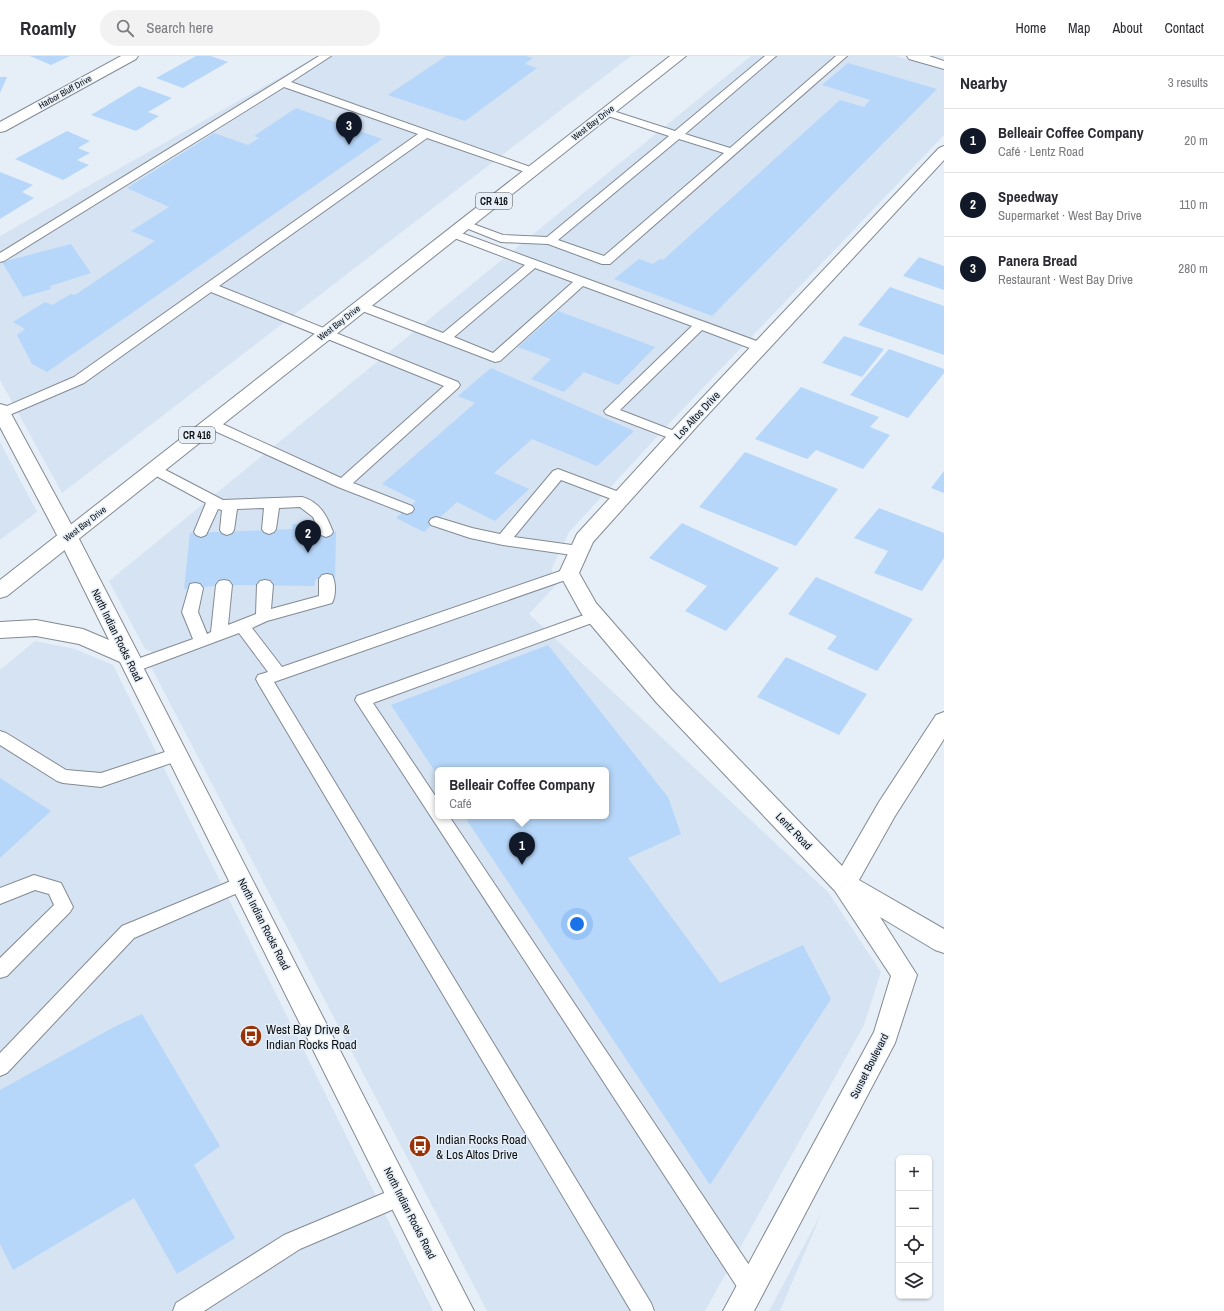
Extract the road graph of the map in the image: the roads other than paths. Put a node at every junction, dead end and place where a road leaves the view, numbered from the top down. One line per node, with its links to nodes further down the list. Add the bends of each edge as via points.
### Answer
1 (131, 56): 10 (street, Harbor Bluff Drive)
2 (326, 56): 8 (lane)
3 (679, 56): 9 (street, West Bay Drive / CR 416)
4 (771, 56): 12 (lane)
5 (842, 56): 14 (lane)
6 (914, 56): 7 (street)
7 (944, 65)
8 (283, 82): 11 (lane); 18 (lane)
9 (606, 112): 12 (lane); 15 (street, West Bay Drive / CR 416)
10 (0, 128)
11 (425, 134): 15 (lane); 21 (lane)
12 (677, 134): 14 (lane); 17 (lane)
13 (944, 151): 26 (street, Los Altos Drive)
14 (732, 152): 17 (lane, via 606,261)
15 (532, 171): 16 (street, West Bay Drive / CR 416)
16 (459, 229): 17 (lane, via 501,238); 19 (lane); 22 (street, West Bay Drive / CR 416)
17 (550, 241)
18 (0, 258)
19 (534, 263): 20 (lane); 25 (lane)
20 (582, 281): 23 (lane); 25 (lane, via 494,358)
21 (210, 287): 24 (lane); 27 (lane, via 80,380)
22 (360, 306): 24 (street, West Bay Drive / CR 416); 25 (lane)
23 (700, 325): 26 (lane); 29 (lane, via 611,411)
24 (326, 333): 28 (street, West Bay Drive / CR 416); 31 (lane, via 453,385)
25 (444, 339)
26 (760, 347): 29 (street, Los Altos Drive)
27 (1, 412): 42 (street, North Indian Rocks Road)
28 (211, 424): 30 (street, West Bay Drive / CR 416); 31 (lane)
29 (677, 437): 32 (street, Los Altos Drive)
30 (154, 469): 33 (lane); 42 (street, West Bay Drive / CR 416)
31 (343, 484): 36 (lane)
32 (622, 498): 43 (lane, via 558,474); 44 (street, Los Altos Drive, via 584,539)
33 (214, 501): 35 (lane); 40 (lane)
34 (272, 503): 35 (lane); 39 (lane); 41 (lane, via 302,502 314,508 321,517)
35 (230, 504): 38 (lane)
36 (407, 509)
37 (436, 522): 43 (lane)
38 (227, 530)
39 (269, 530)
40 (201, 532)
41 (326, 532)
42 (68, 537): 50 (street, West Bay Drive / CR 416); 57 (street, North Indian Rocks Road)
43 (503, 540): 44 (lane)
44 (579, 551): 45 (street, Los Altos Drive)
45 (569, 573): 51 (street, via 588,608); 58 (lane)
46 (327, 579): 52 (lane, via 327,599)
47 (224, 585): 55 (lane)
48 (265, 585): 52 (lane)
49 (195, 588): 56 (lane, via 190,612)
50 (0, 591)
51 (596, 616): 62 (lane, via 363,700); 65 (street, Lentz Road, via 664,696)
52 (264, 617): 53 (lane)
53 (241, 625): 55 (lane); 58 (lane)
54 (0, 630): 57 (street, via 36,628 83,637)
55 (219, 634): 56 (lane)
56 (202, 642): 57 (lane)
57 (131, 662): 61 (street, North Indian Rocks Road)
58 (279, 674): 74 (lane, via 264,679)
59 (944, 720): 65 (street, via 887,809)
60 (0, 737): 61 (lane, via 63,776 101,780)
61 (177, 754): 64 (street, North Indian Rocks Road)
62 (435, 809)
63 (442, 819): 71 (lane)
64 (243, 883): 69 (lane, via 128,932); 70 (street, North Indian Rocks Road)
65 (844, 884): 67 (street, Lentz Road); 71 (street, Sunset Boulevard, via 904,975 886,1035)
66 (0, 896): 68 (lane, via 34,882 55,888 64,907)
67 (944, 942)
68 (0, 970)
69 (0, 1067)
70 (401, 1196): 72 (lane, via 292,1242); 73 (street, North Indian Rocks Road)
71 (751, 1288): 75 (street, Sunset Boulevard)
72 (184, 1311)
73 (459, 1311)
74 (643, 1311)
75 (738, 1311)

